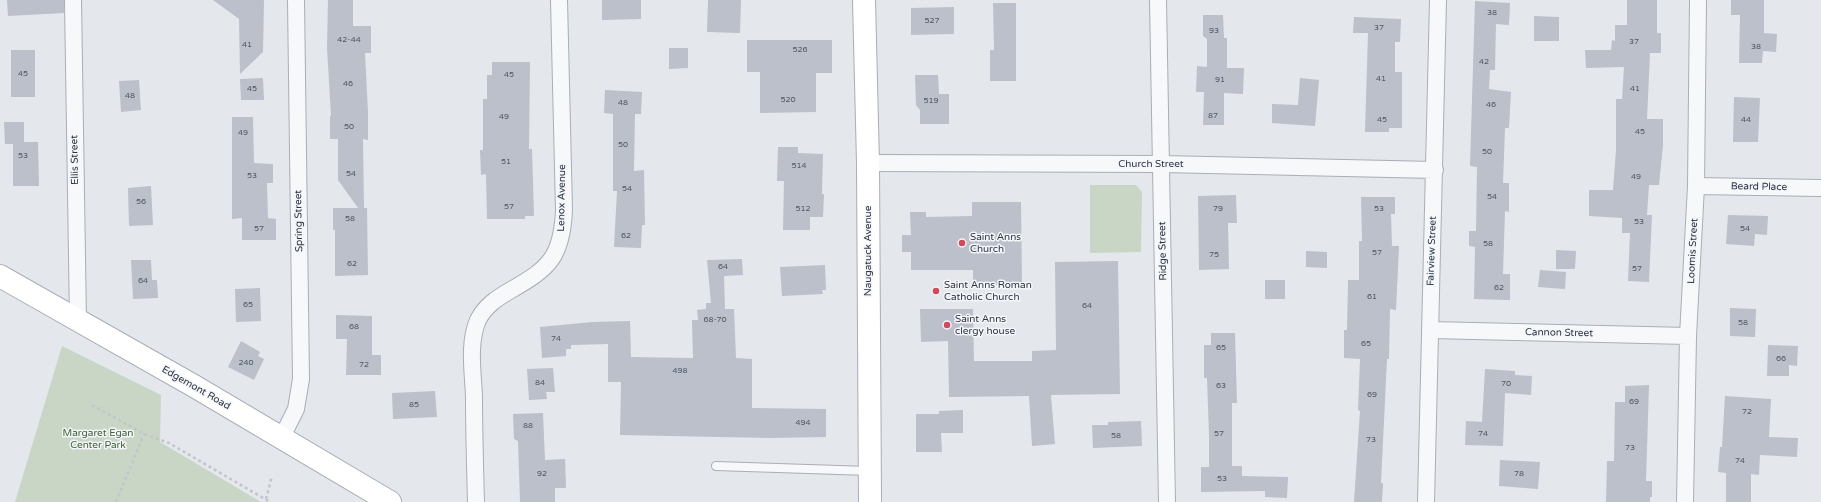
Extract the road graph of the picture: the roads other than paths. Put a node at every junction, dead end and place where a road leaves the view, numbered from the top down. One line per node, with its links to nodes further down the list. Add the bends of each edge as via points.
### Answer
1 (73, 0): 14 (street, Ellis Street)
2 (296, 0): 17 (street, Spring Street, via 301,379 296,409)
3 (558, 0): 21 (street, Lenox Avenue, via 564,210 562,234 554,257 546,267 488,305 475,329 473,357)
4 (864, 0): 8 (main road, Naugatuck Avenue)
5 (1158, 0): 9 (street, Ridge Street)
6 (1438, 0): 10 (street, Fairview Street)
7 (1698, 0): 11 (street, Loomis Street)
8 (868, 163): 9 (street, Church Street); 19 (main road, Naugatuck Avenue)
9 (1162, 164): 10 (street, Church Street); 23 (street, Ridge Street)
10 (1435, 170): 15 (street, Fairview Street)
11 (1696, 186): 12 (street, Beard Place); 16 (street, Loomis Street)
12 (1821, 188)
13 (0, 276): 14 (main road, Edgemont Road)
14 (78, 320): 17 (main road, Edgemont Road)
15 (1430, 330): 16 (street, Cannon Street); 24 (street, Fairview Street)
16 (1688, 336): 25 (street, Loomis Street)
17 (281, 439): 20 (main road, Edgemont Road)
18 (716, 466): 19 (lane)
19 (870, 471): 22 (main road, Naugatuck Avenue)
20 (390, 502)
21 (476, 502)
22 (870, 502)
23 (1167, 502)
24 (1426, 502)
25 (1685, 502)

